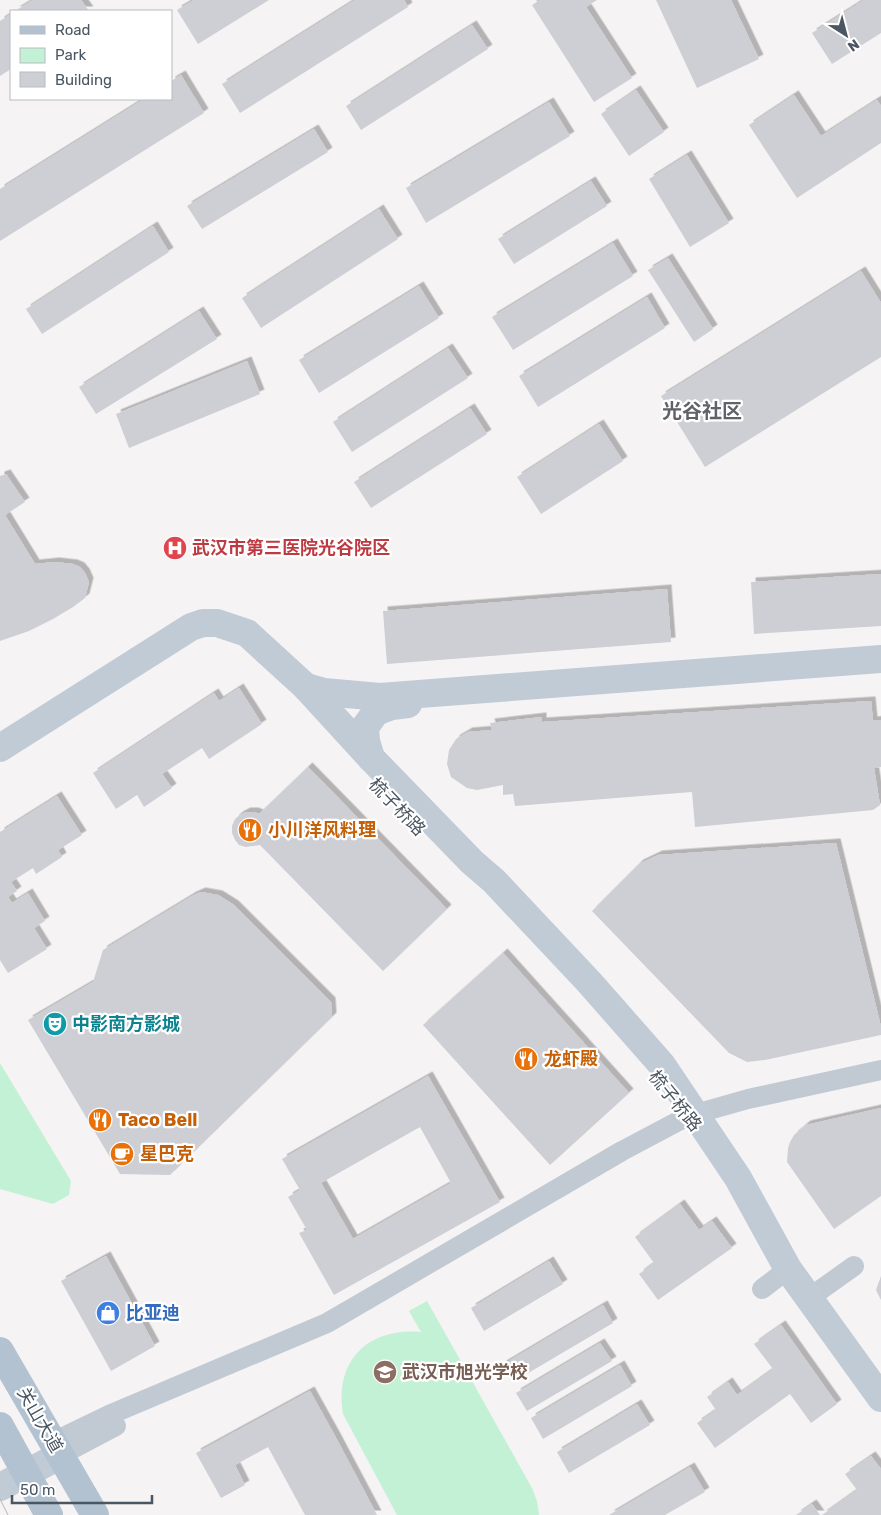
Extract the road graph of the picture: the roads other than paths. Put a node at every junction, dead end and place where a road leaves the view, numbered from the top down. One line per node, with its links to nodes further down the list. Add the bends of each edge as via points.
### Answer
1 (881, 659): 3 (street, via 380,697 324,692)
2 (881, 669): 5 (street, via 392,706 376,712 365,727)
3 (306, 687): 4 (street, 梳子桥路, via 247,633 203,622); 5 (street, 梳子桥路)
4 (0, 748)
5 (371, 758): 9 (street, 梳子桥路, via 589,982 662,1065)
6 (0, 761): 9 (street, 梳子桥路, via 195,639 220,637 245,645 448,860 484,890 580,989)
7 (881, 1070): 9 (street, via 748,1099)
8 (881, 1082): 9 (street)
9 (695, 1121): 11 (street, 梳子桥路, via 738,1178); 17 (street, via 333,1330 113,1428)
10 (854, 1266): 13 (street)
11 (788, 1269): 12 (street); 13 (street, 梳子桥路)
12 (762, 1290)
13 (809, 1298): 15 (street, 梳子桥路)
14 (0, 1351): 17 (main road, 关山大道)
15 (881, 1398)
16 (0, 1426): 18 (main road)
17 (57, 1449): 18 (street); 21 (main road, 关山大道)
18 (15, 1467): 19 (street); 20 (main road)
19 (0, 1487)
20 (49, 1515)
21 (95, 1515)

